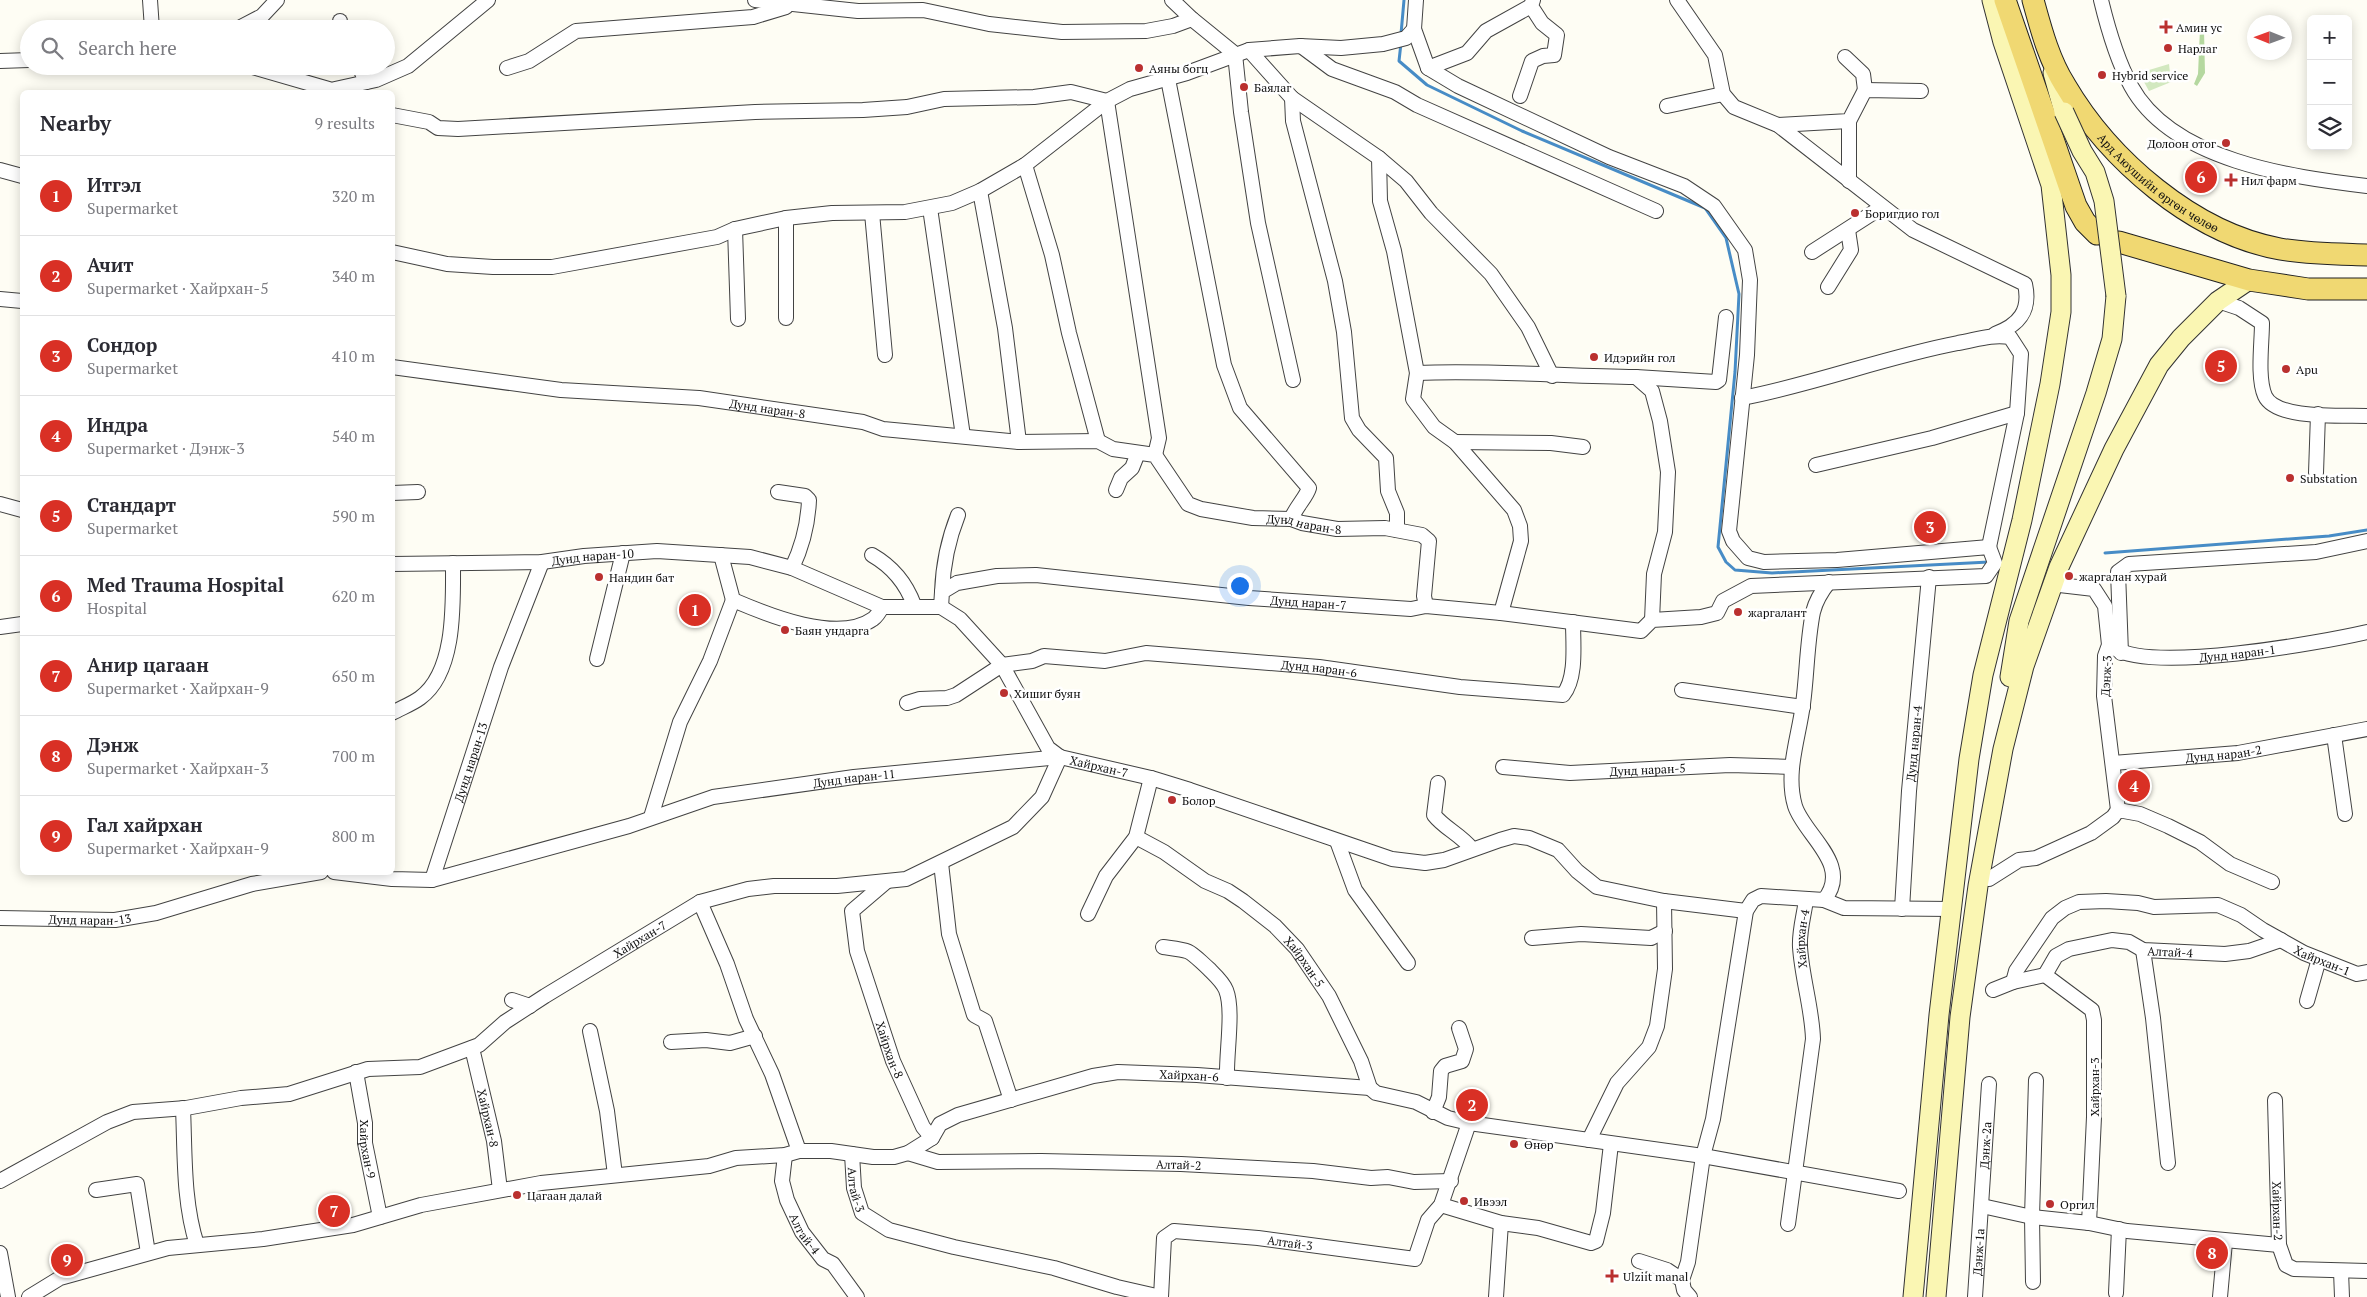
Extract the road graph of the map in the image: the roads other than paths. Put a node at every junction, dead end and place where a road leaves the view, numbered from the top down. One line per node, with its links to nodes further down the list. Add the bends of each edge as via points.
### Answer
1 (150, 0): 15 (street)
2 (277, 0): 16 (street)
3 (488, 0): 25 (street, via 408,66)
4 (754, 0): 12 (street)
5 (1172, 0): 14 (street)
6 (1416, 0): 17 (street)
7 (1677, 0): 35 (street, via 1715,55)
8 (1992, 0): 157 (main road, via 2051,185 2062,275 2061,312 2022,520 1983,675 1969,759)
9 (2005, 0): 57 (main road, via 2076,206)
10 (2101, 0): 48 (street, via 2132,86 2150,112 2168,127 2218,155 2279,174)
11 (1532, 3): 24 (street, via 1486,32 1467,53); 36 (street, via 1542,23 1557,35 1554,55 1532,61)
12 (791, 6): 14 (street, via 858,11 923,10 989,24 1062,32 1146,31); 23 (street, via 753,17 576,31 529,61)
13 (2036, 10): 61 (main road, Ард Аюушийн өргөн чөлөө, via 2061,78 2085,114 2126,163 2177,203 2218,228 2280,249); 150 (main road, bridge, via 2064,112 2095,172 2104,201 2116,296 2112,339 2096,394 2020,621)
14 (1192, 19): 19 (street)
15 (151, 20)
16 (254, 20)
17 (1410, 34): 18 (street, via 1383,44 1341,48); 24 (street)
18 (1300, 46): 19 (street); 52 (street, via 1332,69 1395,92 1417,105)
19 (1242, 52): 29 (street); 37 (street); 77 (street, via 1241,112 1258,223)
20 (1845, 57): 33 (street, via 1863,74)
21 (20, 60): 22 (street)
22 (0, 61)
23 (507, 68)
24 (1428, 68): 78 (street, via 1458,86 1609,157 1684,186 1714,206 1745,250 1750,280)
25 (395, 71)
26 (278, 75): 31 (street)
27 (363, 75): 30 (street)
28 (384, 75): 30 (street)
29 (1168, 79): 38 (street, via 1130,89); 98 (street, via 1224,365 1240,408 1309,488 1296,505)
30 (366, 82): 32 (street)
31 (332, 90)
32 (340, 90)
33 (1865, 90): 34 (street); 41 (street)
34 (1921, 91)
35 (1723, 94): 39 (street); 42 (street, via 1734,107)
36 (1520, 96)
37 (1292, 98): 43 (street); 99 (street, via 1293,121 1344,332 1352,418 1386,458 1388,491 1397,513)
38 (1107, 101): 40 (street, via 1071,92 1034,97 944,99 907,107 863,110 755,112 458,128 438,128 429,122); 44 (street); 88 (street, via 1159,438)
39 (1667, 106)
40 (395, 116)
41 (1849, 121): 42 (street); 47 (street)
42 (1778, 125): 47 (street)
43 (1379, 158): 74 (street, via 1380,201 1394,251); 75 (street, via 1406,181 1431,213 1490,274 1528,327)
44 (1025, 165): 49 (street); 83 (street, via 1052,255)
45 (0, 170): 46 (street)
46 (20, 175)
47 (1849, 181): 50 (street)
48 (2367, 186)
49 (980, 191): 51 (street); 84 (street, via 1005,328)
50 (1882, 207): 56 (street); 71 (street, via 1913,230 2025,284 2028,298 2022,314 2013,327)
51 (930, 208): 53 (street); 82 (street)
52 (1656, 211)
53 (872, 213): 54 (street); 72 (street)
54 (786, 218): 55 (street); 69 (street)
55 (735, 229): 60 (street, via 717,237 552,267 447,264); 70 (street)
56 (1848, 230): 59 (street); 63 (street, via 1851,250)
57 (2097, 234)
58 (2119, 242): 62 (main road)
59 (1812, 252)
60 (395, 253)
61 (2367, 256)
62 (2250, 280): 64 (main road, via 2308,289); 67 (main road)
63 (1828, 288)
64 (2367, 290)
65 (0, 299): 66 (street)
66 (20, 301)
67 (2218, 301): 80 (street, via 2239,308 2262,323 2265,397 2276,408); 111 (main road, via 2159,365 2114,449)
68 (1726, 317): 76 (street, via 1719,380 1716,382)
69 (786, 318)
70 (738, 319)
71 (1996, 334): 78 (street, via 1924,349 1776,392); 79 (street, via 2010,337 2020,354)
72 (885, 355)
73 (395, 367): 82 (street, Дунд наран-8, via 561,390 699,398 863,422 883,429)
74 (1417, 373): 75 (street, via 1480,370); 85 (street, via 1413,399 1434,427)
75 (1552, 376): 76 (street)
76 (1636, 376): 119 (street, via 1652,391 1668,472 1665,532 1654,574)
77 (1292, 380)
78 (1742, 398): 101 (street, via 1729,531 1732,541 1748,558 1764,562 1799,562)
79 (2017, 414): 89 (street); 101 (street)
80 (2318, 414): 81 (street); 90 (street)
81 (2367, 416)
82 (963, 436): 84 (street, Дунд наран-8)
83 (1098, 441): 84 (street, Дунд наран-8); 87 (street, Дунд наран-8, via 1113,449)
84 (1019, 442)
85 (1455, 442): 86 (street); 118 (street, via 1514,510 1520,526 1521,541)
86 (1583, 447)
87 (1138, 453): 88 (street, Дунд наран-8); 91 (street, via 1132,468 1121,478)
88 (1155, 455): 98 (street, Дунд наран-8, via 1188,504 1253,518)
89 (1816, 465)
90 (2316, 473)
91 (1116, 490)
92 (418, 492): 94 (street)
93 (778, 492): 108 (street, via 805,496 809,500 807,526)
94 (395, 493)
95 (1, 506): 96 (street)
96 (20, 510)
97 (958, 515): 112 (street, via 950,534)
98 (1291, 519): 99 (street, Дунд наран-8, via 1337,529)
99 (1397, 530): 115 (street, Дунд наран-8, via 1422,534 1429,541)
100 (2367, 541): 124 (street, via 2316,552 2129,564 2118,572)
101 (1989, 547): 109 (street, via 1995,563 1986,576)
102 (623, 553): 103 (street, Дунд наран-10, via 656,551); 105 (street, Дунд наран-10); 125 (street)
103 (721, 555): 108 (street, Дунд наран-10, via 750,557); 113 (street)
104 (872, 555): 114 (street, via 892,568 909,590)
105 (542, 562): 106 (street, Дунд наран-10); 148 (street, Дунд наран-13, via 501,666)
106 (453, 563): 107 (street, Дунд наран-10); 130 (street, via 453,618 448,648 437,679 421,698)
107 (395, 564)
108 (792, 568): 116 (street, Дунд наран-10)
109 (1929, 577): 110 (street); 156 (street, Дунд наран-4, via 1909,791)
110 (1829, 582): 119 (street, via 1751,586 1723,601 1717,613); 129 (street, via 1818,596 1813,612)
111 (2051, 584): 124 (street, Дэнж-3, via 2094,589 2105,606); 150 (main road, via 2024,666 2003,749)
112 (942, 592): 115 (street, Дунд наран-7, via 957,583 997,576 1036,575 1249,598 1411,609); 117 (street)
113 (733, 600): 116 (street, via 781,618 833,628 856,627 874,618); 141 (street, via 710,661 680,722)
114 (914, 605): 116 (street); 117 (street)
115 (1426, 606): 118 (street, Дунд наран-7)
116 (882, 607)
117 (941, 607): 126 (street, via 960,619)
118 (1501, 613): 120 (street, Дунд наран-7)
119 (1652, 620): 120 (street, via 1641,631)
120 (1573, 622): 126 (street, Дунд наран-6, via 1573,659 1568,690 1563,696 1460,687 1319,667 1146,653 1105,661 1044,656 1032,661)
121 (20, 624): 122 (street)
122 (0, 627)
123 (2367, 632): 124 (street, Дунд наран-1, via 2285,648 2200,656 2152,659)
124 (2115, 649): 134 (street, Дэнж-3, via 2105,656 2104,696)
125 (597, 660)
126 (1002, 664): 128 (street, via 956,695); 133 (street, via 1048,748)
127 (1682, 690): 129 (street)
128 (907, 703)
129 (1803, 707): 136 (street)
130 (395, 711)
131 (2367, 729): 132 (street, Дунд наран-2)
132 (2334, 735): 134 (street, Дунд наран-2, via 2238,753); 140 (street)
133 (1060, 757): 137 (street, Хайрхан-7); 141 (street, Дунд наран-11, via 813,782 713,797); 145 (street, Хайрхан-7, via 1042,797 1013,827)
134 (2112, 763): 139 (street, Дэнж-3)
135 (1503, 768): 136 (street, Дунд наран-5, via 1570,773 1730,765)
136 (1792, 768): 153 (street, via 1795,806 1829,858 1831,892)
137 (1151, 778): 142 (street); 143 (street)
138 (1438, 784): 144 (street, via 1434,814 1440,823 1463,838)
139 (2118, 810): 150 (street, via 2091,833 2036,858 2019,860); 151 (street, via 2140,814 2168,826 2200,842 2230,864)
140 (2345, 814)
141 (651, 817): 148 (street, Дунд наран-11, via 629,826)
142 (1136, 837): 159 (street, via 1106,876); 184 (street, Хайрхан-5, via 1243,901 1292,943 1329,996)
143 (1337, 841): 144 (street, via 1392,859 1425,863 1444,860); 167 (street, via 1355,890)
144 (1472, 849): 154 (street, via 1514,836 1529,838 1558,850 1597,887)
145 (941, 863): 149 (street, Хайрхан-7, via 906,878); 185 (street, via 949,934 956,958 974,1015 985,1021)
146 (303, 875): 160 (street, Дунд наран-13, via 252,884 156,913 115,920)
147 (357, 875): 148 (street)
148 (432, 880)
149 (886, 882): 155 (street, Хайрхан-7, via 798,888 774,886 748,889); 190 (street, Хайрхан-8, via 852,911 857,951 893,1061 923,1127)
150 (1983, 882): 231 (main road, via 1960,1017)
151 (2272, 882)
152 (1806, 900): 153 (street); 158 (street, Хайрхан-4, via 1761,896 1753,900); 198 (street, Хайрхан-4, via 1800,944 1813,1039)
153 (1824, 900): 156 (street, via 1844,908)
154 (1664, 901): 158 (street); 161 (street)
155 (700, 902): 174 (street, Хайрхан-7); 177 (street)
156 (1902, 909): 157 (street)
157 (1952, 909): 230 (main road)
158 (1746, 912): 196 (street, via 1713,1119)
159 (1088, 914)
160 (2, 918)
161 (1664, 931): 162 (street, via 1651,938 1581,934); 191 (street, via 1665,970 1657,1026 1648,1047 1617,1083)
162 (1532, 938)
163 (2280, 940): 165 (street, Алтай-4, via 2249,951 2225,954); 166 (street, Хайрхан-1); 170 (street, Хайрхан-1, via 2241,915 2218,905 2154,907 2122,902 2079,902 2052,918 2016,971)
164 (1163, 947): 181 (street, via 1190,950 1226,989 1229,1011)
165 (2143, 950): 169 (street, Алтай-4, via 2129,942 2112,940 2069,949 2056,956); 197 (street)
166 (2319, 959): 168 (street, Хайрхан-1, via 2357,974); 173 (street)
167 (1408, 963)
168 (2367, 972)
169 (2045, 975): 170 (street); 209 (street, Хайрхан-3, via 2092,1010 2094,1020)
170 (2013, 982): 171 (street)
171 (1993, 990)
172 (512, 1000): 174 (street)
173 (2307, 1001)
174 (530, 1006): 179 (street, Хайрхан-7)
175 (1458, 1028): 188 (street, via 1466,1049 1462,1061 1445,1066 1441,1071 1439,1097)
176 (590, 1031): 199 (street, via 607,1111)
177 (755, 1036): 178 (street, via 730,1043 706,1040); 193 (street, via 772,1074)
178 (671, 1042)
179 (472, 1048): 180 (street, Хайрхан-7, via 420,1067); 203 (street, Хайрхан-8, via 494,1141)
180 (356, 1072): 187 (street, via 289,1094); 207 (street, Хайрхан-9, via 365,1123 365,1143)
181 (1227, 1078): 184 (street, Хайрхан-6); 185 (street, Хайрхан-6, via 1118,1072)
182 (2036, 1080): 208 (street)
183 (1989, 1084): 206 (street, Дэнж-2а)
184 (1370, 1088): 188 (street, via 1376,1093 1416,1102)
185 (1011, 1100): 190 (street, via 958,1115 940,1124)
186 (2275, 1100): 215 (street, Хайрхан-2)
187 (183, 1108): 200 (street, via 133,1112 107,1122); 214 (street, via 190,1218)
188 (1433, 1112): 189 (street)
189 (1469, 1124): 191 (street); 201 (street)
190 (932, 1138): 194 (street, Алтай-3)
191 (1589, 1140): 192 (street)
192 (1611, 1144): 196 (street); 210 (street, via 1596,1240 1591,1243 1538,1228)
193 (792, 1153): 195 (street, Алтай-3, via 831,1151); 199 (street, via 736,1158 709,1166); 226 (street, Алтай-4, via 782,1181 787,1200 802,1232)
194 (908, 1153): 195 (street, Алтай-3, via 887,1157); 201 (street, Алтай-2, via 938,1162 1181,1164 1313,1171 1414,1182)
195 (852, 1154): 227 (street, Алтай-3, via 854,1188 862,1213 890,1230)
196 (1703, 1156): 198 (street); 221 (street, via 1688,1262)
197 (2168, 1163)
198 (1796, 1174): 204 (street); 211 (street, Хайрхан-4)
199 (615, 1175): 203 (street)
200 (0, 1180)
201 (1451, 1181): 205 (street)
202 (96, 1190): 217 (street, via 137,1184)
203 (500, 1190): 207 (street)
204 (1898, 1191)
205 (1442, 1205): 210 (street); 227 (street, Алтай-3, via 1428,1220 1414,1259 1410,1260 1258,1238 1174,1231 1164,1238)
206 (1982, 1206): 208 (street); 232 (street, Дэнж-1а)
207 (380, 1216): 214 (street, via 352,1225)
208 (2032, 1217): 209 (street); 222 (street)
209 (2089, 1222): 212 (street)
210 (1502, 1223): 228 (street)
211 (1788, 1224)
212 (2119, 1229): 213 (street); 223 (street)
213 (2225, 1242): 215 (street); 233 (street)
214 (197, 1245): 217 (street)
215 (2279, 1246): 219 (street, Хайрхан-2, via 2286,1265 2294,1269)
216 (0, 1253): 224 (street)
217 (148, 1253): 225 (street, via 60,1278)
218 (1639, 1261): 221 (street, via 1667,1270)
219 (2341, 1271): 220 (street, Хайрхан-2); 234 (street)
220 (2367, 1271)
221 (1682, 1280): 229 (street)
222 (2033, 1282)
223 (2116, 1293)
224 (8, 1297)
225 (29, 1297)
226 (857, 1297)
227 (1161, 1297)
228 (1496, 1297)
229 (1690, 1297)
230 (1913, 1297)
231 (1936, 1297)
232 (1975, 1297)
233 (2220, 1297)
234 (2342, 1297)

